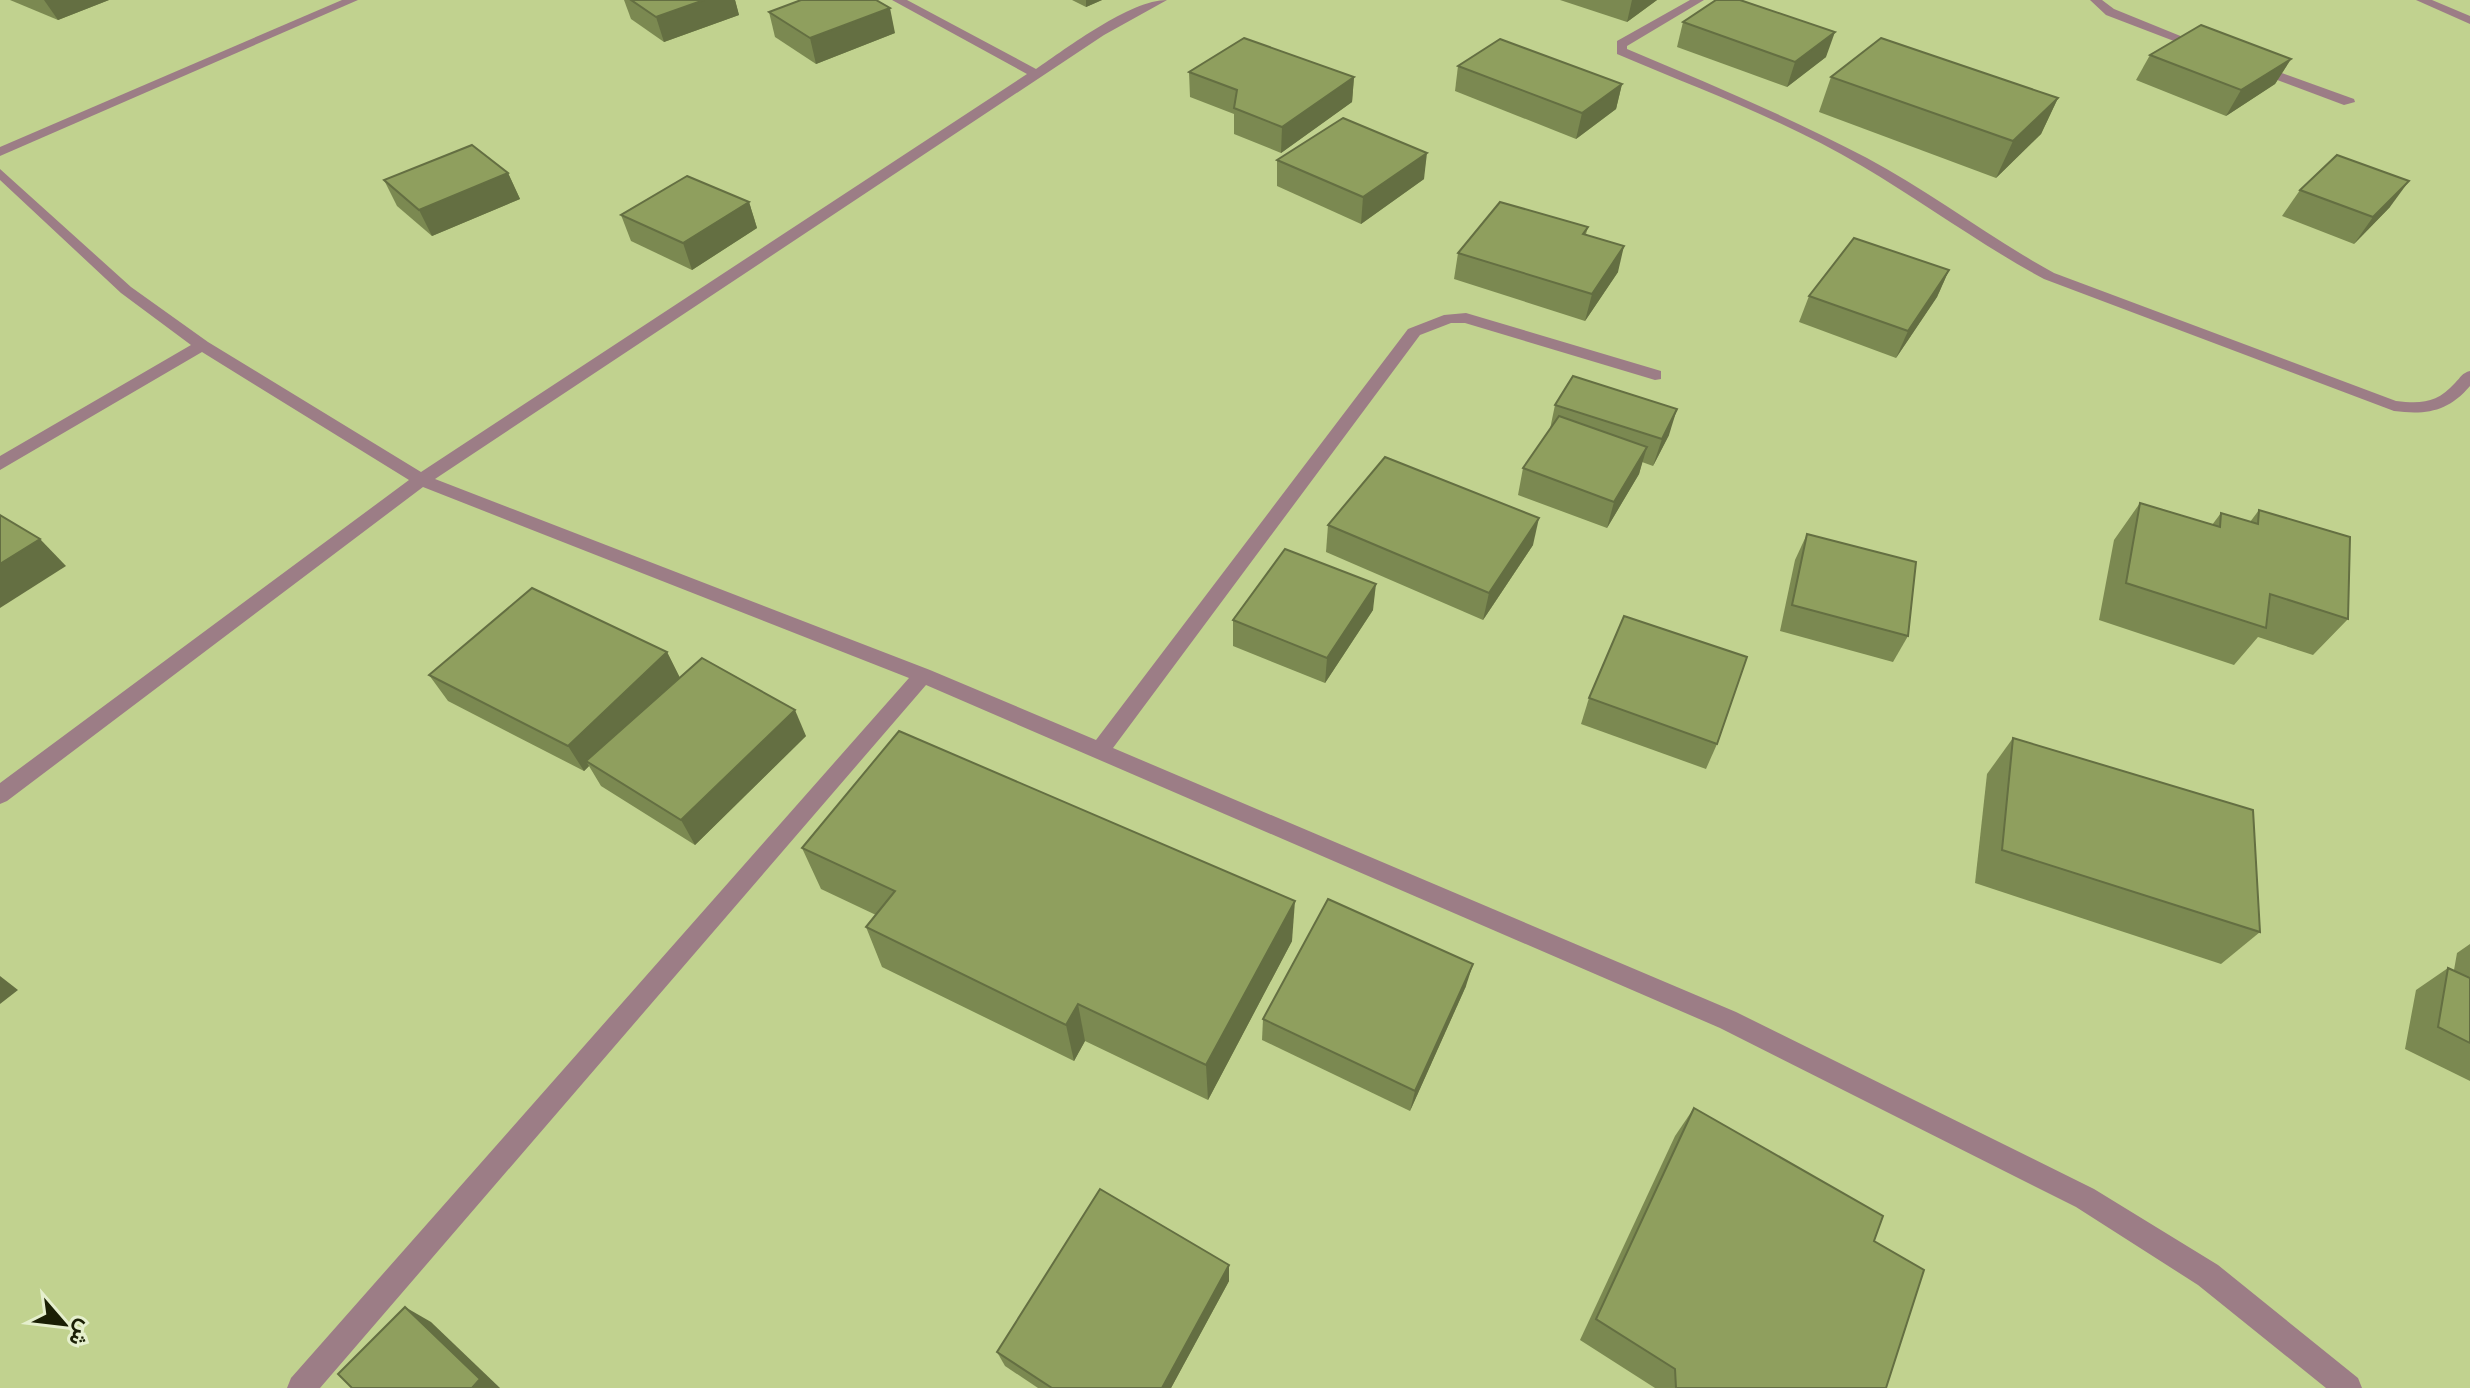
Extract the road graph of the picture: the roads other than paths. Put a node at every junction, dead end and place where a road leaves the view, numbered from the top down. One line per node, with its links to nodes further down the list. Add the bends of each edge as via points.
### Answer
1 (352, 0): 12 (street)
2 (898, 0): 10 (street)
3 (1161, 0): 10 (street, via 1100,32)
4 (1698, 0): 16 (street, via 1621,44 1621,51 1765,112 1865,162 2049,276 2394,406 2443,406)
5 (2096, 0): 8 (street, via 2110,12)
6 (2422, 0): 7 (street)
7 (2470, 20)
8 (2214, 52)
9 (2244, 63): 11 (street)
10 (1038, 75): 18 (street)
11 (2349, 102)
12 (0, 152)
13 (0, 173): 14 (street, via 126,290)
14 (202, 345): 17 (street); 18 (street)
15 (1655, 375): 20 (street, via 1466,318 1449,318 1414,332)
16 (2470, 376)
17 (0, 464)
18 (421, 480): 19 (street); 21 (street)
19 (923, 675): 20 (street); 22 (street)
20 (1100, 750): 23 (street, via 1728,1020 2085,1198 2208,1275)
21 (0, 795)
22 (301, 1388)
23 (2348, 1388)

